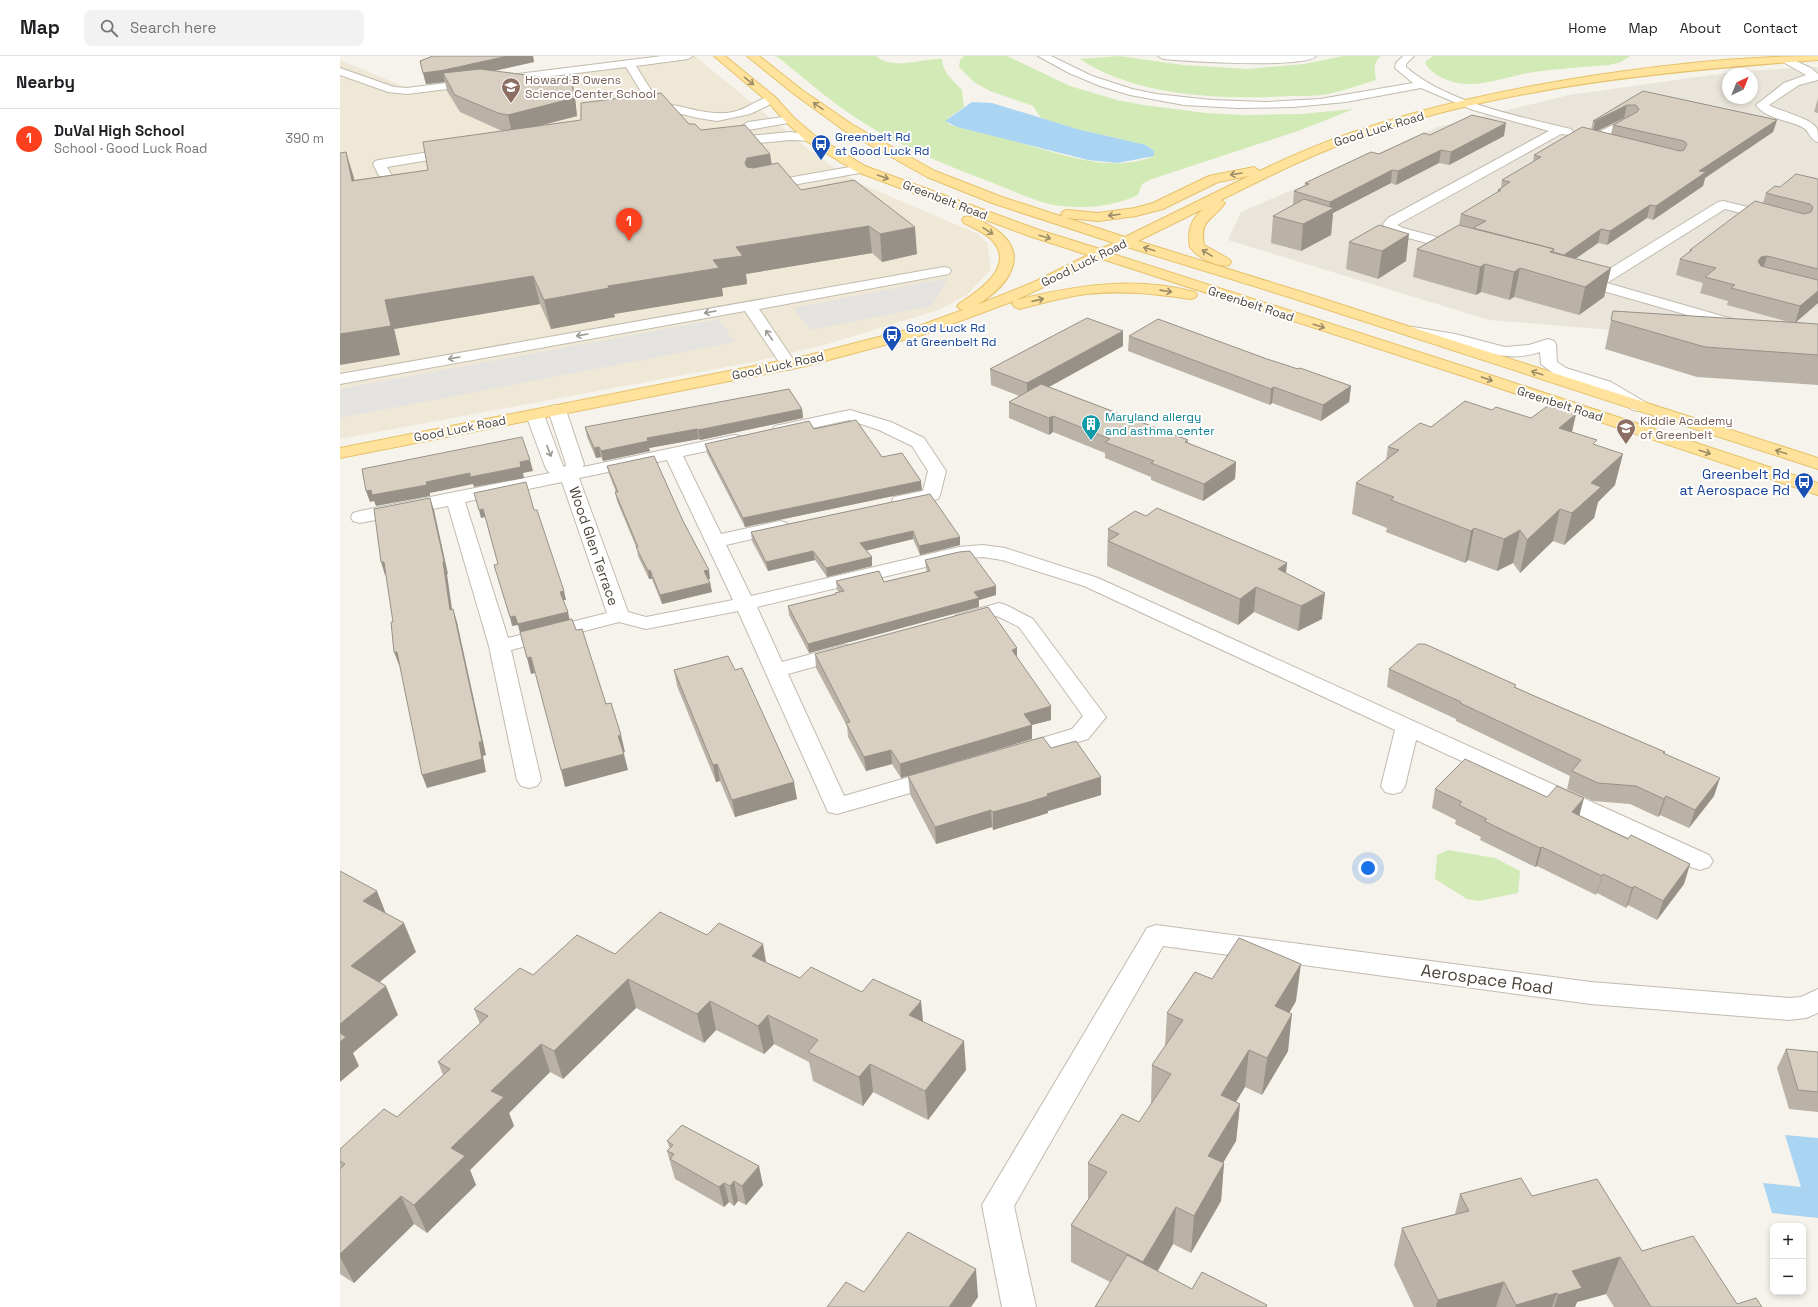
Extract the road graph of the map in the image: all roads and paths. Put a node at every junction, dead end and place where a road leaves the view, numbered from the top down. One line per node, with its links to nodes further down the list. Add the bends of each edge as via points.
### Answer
1 (688, 56): 10 (street)
2 (719, 56): 14 (main road, Greenbelt Road, one-way to 14)
3 (752, 56): 24 (main road, Greenbelt Road, one-way to 3)
4 (1043, 56): 13 (street, via 1104,84 1146,95 1201,102 1255,105 1320,102)
5 (1164, 56): 6 (street, via 1227,60)
6 (1311, 56)
7 (1409, 56): 13 (street, via 1400,63 1400,68 1407,76)
8 (1818, 57): 9 (main road, Good Luck Road)
9 (1787, 60): 12 (street); 15 (main road, Good Luck Road, via 1689,67 1569,82)
10 (629, 63): 11 (street, via 407,91 392,90); 16 (street)
11 (341, 72)
12 (1817, 77): 27 (street, via 1796,81 1762,105 1775,113 1808,124)
13 (1422, 84): 15 (street)
14 (771, 98): 18 (street, via 756,108 728,116); 19 (main road, Greenbelt Road)
15 (1467, 104): 25 (street); 32 (main road, Good Luck Road, via 1371,130)
16 (655, 106): 17 (street); 18 (street, via 670,107)
17 (632, 109)
18 (699, 115): 26 (street, via 720,143 790,136)
19 (790, 120): 20 (main road); 23 (street); 26 (main road, Greenbelt Road)
20 (811, 121)
21 (1629, 121): 28 (street)
22 (824, 123): 24 (main road)
23 (739, 127)
24 (849, 128): 31 (main road, Greenbelt Road)
25 (1560, 130): 28 (street); 40 (street, via 1390,224 1391,228 1398,231)
26 (810, 138): 33 (main road, Greenbelt Road)
27 (1818, 138)
28 (1595, 139): 29 (street)
29 (1610, 142)
30 (469, 148): 37 (street, via 447,154 379,164)
31 (892, 152): 32 (main road, one-way to 31, via 1226,175 1158,206 1098,217 1056,213 1006,197); 39 (main road, Greenbelt Road, via 931,174 997,200)
32 (1274, 168): 35 (main road, Good Luck Road)
33 (861, 170): 34 (main road, Greenbelt Road, one-way to 34); 36 (street)
34 (905, 185): 41 (main road, Greenbelt Road, one-way to 41, via 971,211); 49 (main road, one-way to 49, via 990,231 1004,247 1008,256 1007,265 988,291)
35 (1239, 185): 39 (main road, Good Luck Road); 50 (main road, one-way to 35, via 1246,271 1197,247 1194,234 1200,219)
36 (756, 188)
37 (395, 193)
38 (1784, 220): 44 (street, via 1723,205)
39 (1127, 242): 41 (main road, Good Luck Road); 50 (main road, Greenbelt Road, one-way to 39)
40 (1473, 251)
41 (1102, 254): 46 (main road, Greenbelt Road); 47 (main road, Good Luck Road, via 1039,285)
42 (944, 271): 45 (street)
43 (1564, 276): 44 (street)
44 (1595, 284): 48 (street)
45 (749, 305): 51 (street, one-way to 45); 52 (street, one-way to 52)
46 (1255, 306): 47 (main road, one-way to 46, via 1072,292 1120,288 1163,290); 60 (main road, Greenbelt Road, one-way to 60, via 1472,374)
47 (959, 318): 49 (main road, Good Luck Road)
48 (1754, 328)
49 (916, 332): 51 (main road, Good Luck Road)
50 (1413, 332): 53 (main road, Greenbelt Road, one-way to 50); 53 (street, via 1456,339 1505,352 1531,350 1548,344 1549,364 1560,371 1605,386)
51 (790, 365): 54 (main road, Good Luck Road)
52 (340, 379)
53 (1639, 406): 58 (main road, Greenbelt Road, one-way to 53)
54 (557, 410): 55 (main road, Good Luck Road); 59 (street, Wood Glen Terrace, via 575,464)
55 (535, 415): 56 (main road, Good Luck Road); 59 (street, Wood Glen Terrace, one-way to 59, via 555,469)
56 (340, 453)
57 (673, 454): 59 (street); 62 (street, via 850,415 885,426 918,442 937,471 931,495); 65 (street)
58 (1818, 464)
59 (570, 475): 61 (street); 67 (street, Wood Glen Terrace)
60 (1818, 489)
61 (455, 499): 63 (street); 69 (street)
62 (885, 505)
63 (360, 517)
64 (793, 524): 65 (street)
65 (716, 541): 66 (street)
66 (744, 604): 67 (street, via 646,623); 71 (street); 72 (street, via 959,553 983,551 1005,554 1091,582)
67 (619, 616): 69 (street)
68 (945, 624): 73 (street, via 998,609 1026,623 1095,716 1080,734)
69 (500, 646): 75 (street)
70 (860, 647): 71 (street)
71 (776, 670): 74 (street, via 837,806)
72 (1407, 727): 76 (street); 77 (street)
73 (1004, 757)
74 (958, 770)
75 (529, 780)
76 (1393, 786)
77 (1700, 861)
78 (1818, 1000): 79 (street, Aerospace Road, via 1806,1007 1789,1009 1591,993 1156,935 998,1205)
79 (1019, 1307)

